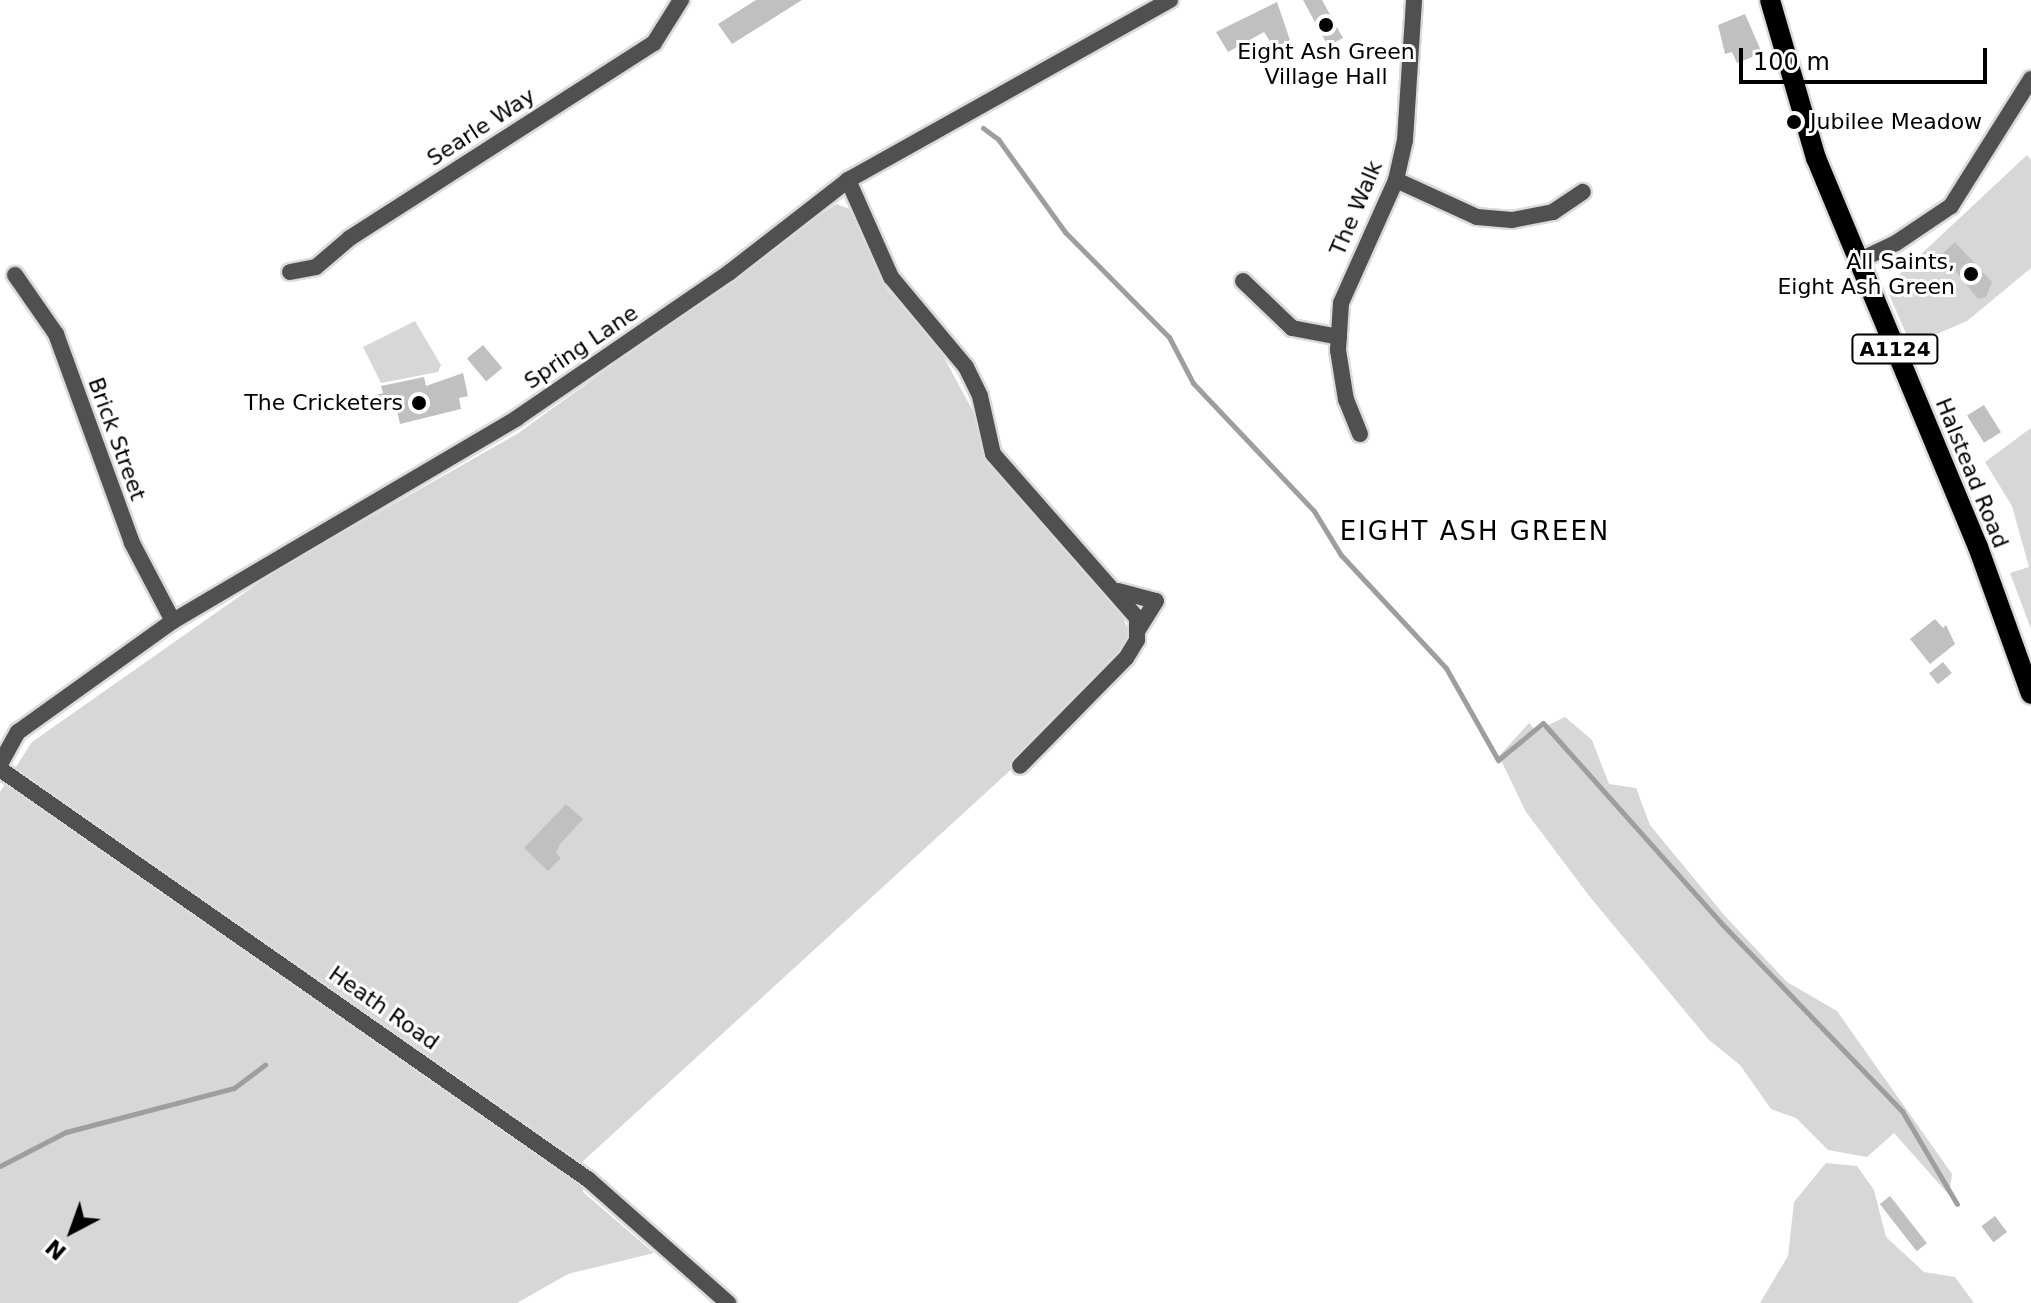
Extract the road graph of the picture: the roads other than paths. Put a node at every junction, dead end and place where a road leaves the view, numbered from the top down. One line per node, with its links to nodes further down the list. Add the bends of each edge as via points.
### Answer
1 (681, 0): 10 (street, Searle Way, via 654,43 350,238 316,267)
2 (1170, 0): 6 (street, Spring Lane)
3 (1414, 0): 7 (street, The Walk, via 1406,127)
4 (1770, 0): 9 (main road, Halstead Road / A1124, via 1816,158)
5 (2031, 79): 9 (street, via 1951,206)
6 (848, 180): 15 (street, via 891,277 966,367 980,396 993,454); 16 (street, Spring Lane, via 730,272 517,418)
7 (1396, 180): 8 (street, via 1477,217 1512,220 1553,212); 13 (street, The Walk, via 1341,303)
8 (1583, 192)
9 (1858, 261): 18 (main road, Halstead Road / A1124, via 1978,547)
10 (290, 272)
11 (15, 275): 16 (street, Brick Street, via 56,334 132,543)
12 (1243, 281): 13 (street, via 1292,328)
13 (1339, 337): 14 (street, The Walk, via 1346,400)
14 (1360, 434)
15 (1118, 591): 17 (street, via 1137,618); 17 (street, via 1156,601)
16 (173, 621): 19 (street, Spring Lane)
17 (1137, 636): 21 (street, via 1126,658)
18 (2031, 694)
19 (18, 732): 20 (street, Spring Lane); 22 (street, Spring Lane)
20 (0, 735)
21 (1020, 766)
22 (0, 767): 23 (street, Heath Road, via 589,1180)
23 (728, 1303)

